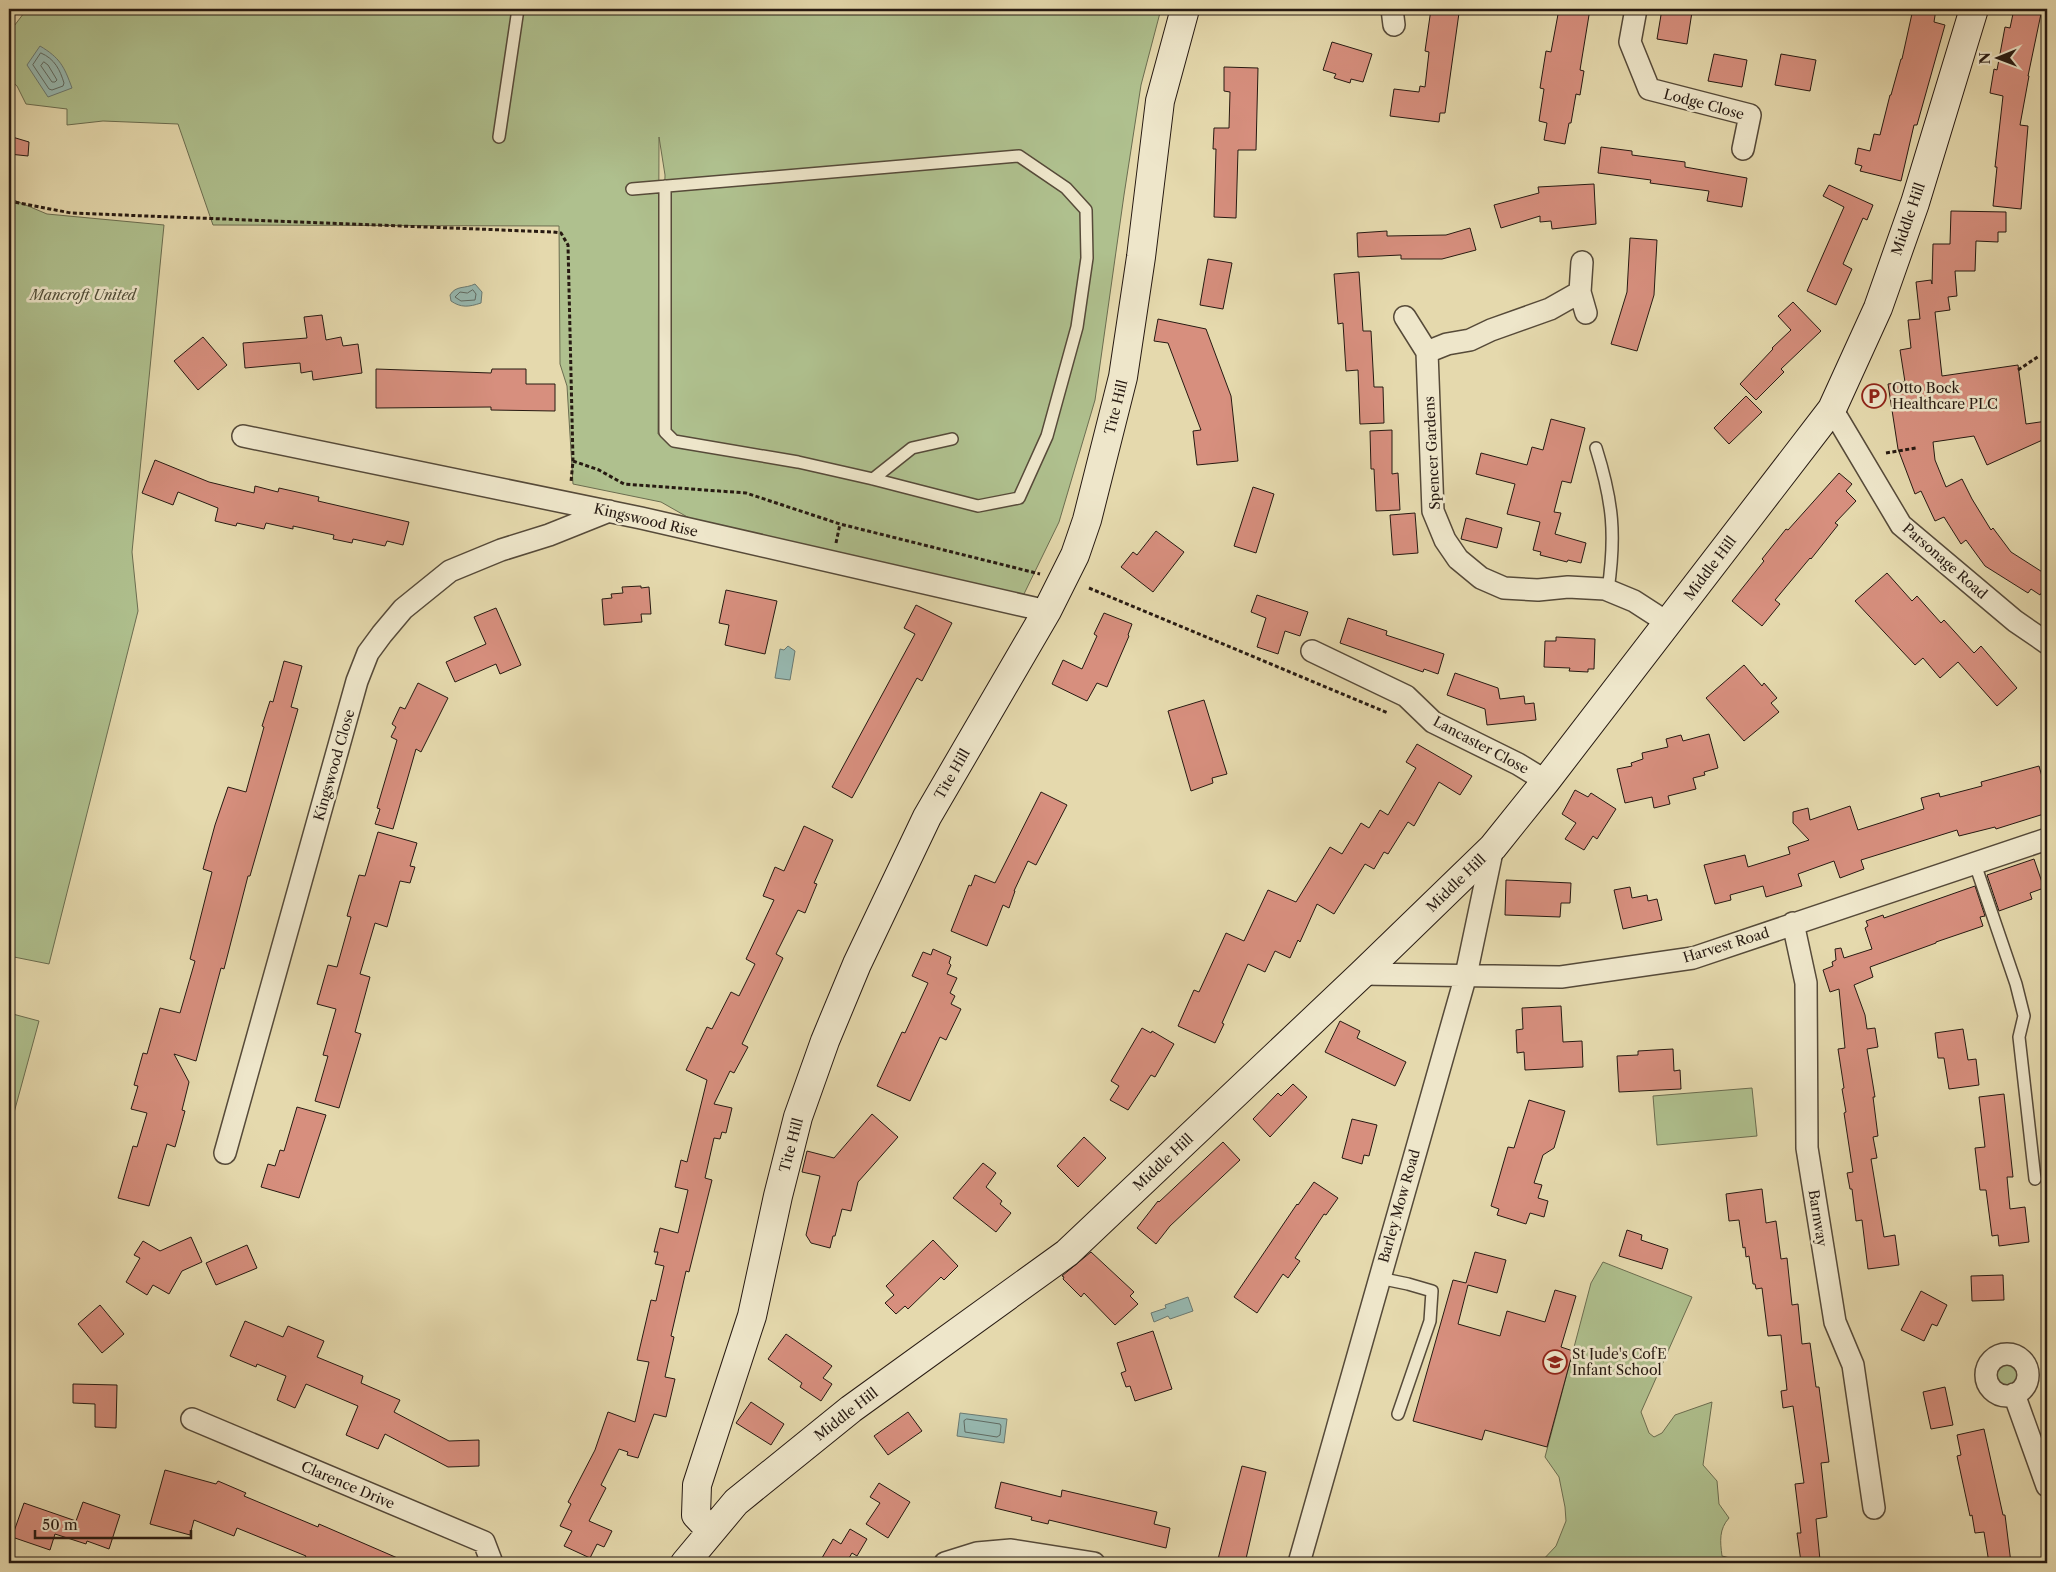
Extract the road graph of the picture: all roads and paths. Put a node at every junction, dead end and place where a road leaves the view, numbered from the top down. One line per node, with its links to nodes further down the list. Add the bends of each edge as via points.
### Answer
1 (518, 9): 5 (lane)
2 (1185, 9): 28 (street, Tite Hill, via 1160,100 1123,377 1088,520 1075,555)
3 (1636, 9): 6 (street, Lodge Close, via 1630,42 1649,89 1750,114)
4 (1974, 9): 17 (street, Middle Hill, via 1881,300)
5 (499, 138)
6 (1743, 149)
7 (665, 186): 8 (lane); 23 (lane, via 665,432 674,441 798,462); 23 (lane, via 1019,156 1066,188 1086,210 1087,258 1077,327 1047,436 1019,498 978,506)
8 (632, 188)
9 (9, 201): 25 (path, via 71,213 561,233 568,245 573,461 624,484 746,493 840,524)
10 (1582, 262): 11 (street)
11 (1580, 292): 12 (street); 14 (street, via 1550,309 1470,340)
12 (1586, 314)
13 (1405, 317): 14 (street, Spencer Gardens)
14 (1427, 352): 27 (street, Spencer Gardens, via 1433,511 1444,540 1458,559 1481,578 1504,588)
15 (2039, 356): 16 (path)
16 (2018, 370)
17 (1832, 409): 29 (street, Middle Hill); 30 (street, Parsonage Road, via 1901,525 2014,621)
18 (243, 436): 24 (street, Kingswood Rise)
19 (952, 439): 23 (lane, via 912,448)
20 (1596, 448): 27 (lane, via 1610,498 1614,535)
21 (1916, 448): 22 (path)
22 (1886, 453)
23 (873, 479)
24 (609, 511): 28 (street, Kingswood Rise); 40 (street, Kingswood Close, via 450,571 403,609 368,653 357,681)
25 (1048, 575)
26 (1089, 588): 32 (path)
27 (1608, 590): 29 (street, Spencer Gardens, via 1634,601)
28 (1047, 611): 48 (street, Tite Hill, via 927,817 857,964 825,1042 798,1117 752,1316 697,1485 696,1515)
29 (1668, 623): 33 (street, Middle Hill)
30 (2047, 643)
31 (1312, 651): 33 (street, Lancaster Close, via 1406,696 1433,722)
32 (1394, 716)
33 (1546, 781): 35 (street, Middle Hill)
34 (2047, 839): 36 (street, Harvest Road)
35 (1493, 847): 38 (street, Middle Hill); 39 (street, Barley Mow Road)
36 (1975, 864): 37 (street, Harvest Road); 41 (lane, via 2024,1016 2019,1037)
37 (1793, 923): 39 (street, Harvest Road, via 1692,958 1560,977); 47 (street, Barnway, via 1806,983 1807,1148 1835,1322 1853,1365)
38 (1362, 974): 39 (street, Harvest Road); 48 (street, Middle Hill, via 1067,1253 851,1409 736,1502)
39 (1466, 975): 42 (street, Barley Mow Road)
40 (225, 1153)
41 (2035, 1179)
42 (1379, 1278): 44 (lane, via 1432,1291 1430,1321); 53 (street, Barley Mow Road)
43 (2014, 1394): 46 (street)
44 (1398, 1414)
45 (192, 1419): 49 (street, Clarence Drive, via 484,1542)
46 (2047, 1486)
47 (1874, 1508)
48 (711, 1532): 50 (street, Middle Hill)
49 (492, 1563)
50 (685, 1563)
51 (945, 1563): 52 (street, via 977,1553 1011,1550)
52 (1094, 1563)
53 (1299, 1563)

